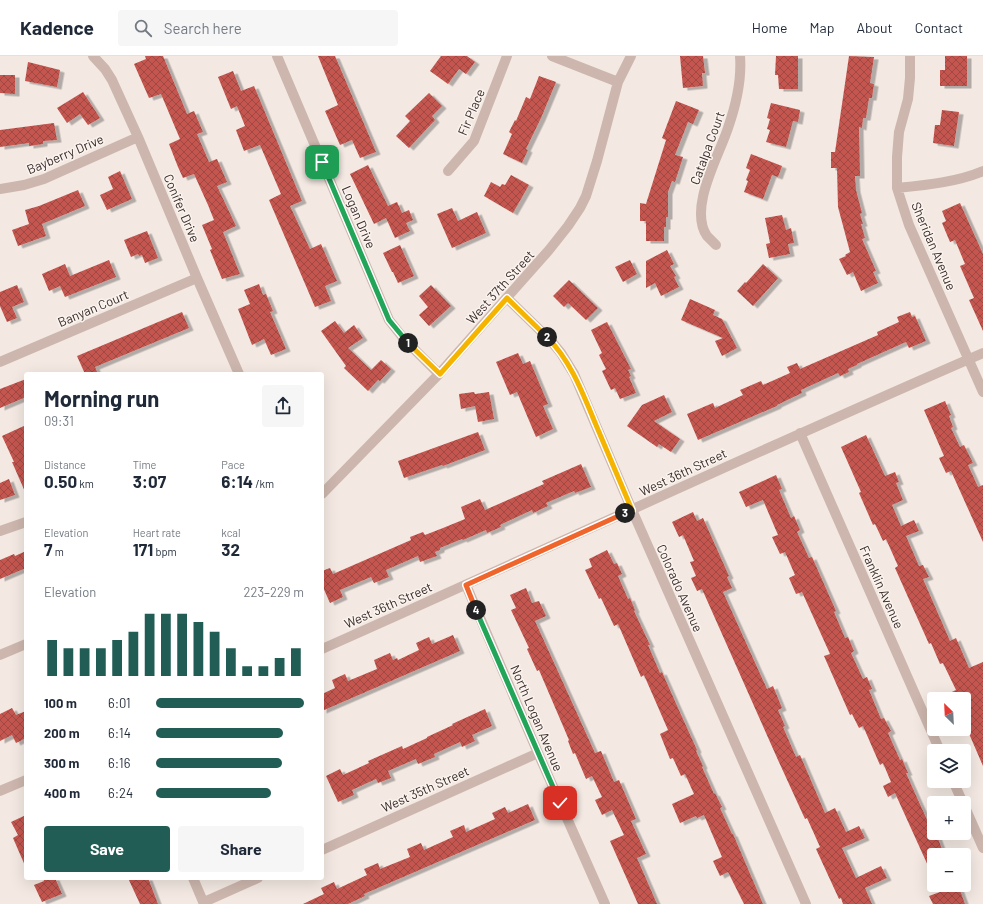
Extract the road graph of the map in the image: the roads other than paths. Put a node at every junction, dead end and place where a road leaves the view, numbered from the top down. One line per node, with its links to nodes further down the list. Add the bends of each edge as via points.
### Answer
1 (93, 56): 9 (street, Conifer Drive, via 112,80)
2 (276, 56): 21 (street, Logan Drive, via 389,320 404,339)
3 (507, 56): 11 (street, Fir Place, via 474,141)
4 (552, 56): 8 (street)
5 (631, 56): 8 (street, West 37th Street)
6 (740, 56): 14 (street, Catalpa Court, via 740,84 735,109 708,177 702,200 701,219 708,237)
7 (910, 56): 12 (street, Sheridan Avenue, via 908,99 899,132)
8 (618, 82): 16 (street, West 37th Street, via 597,161 580,208 549,250)
9 (138, 137): 13 (street, Bayberry Drive, via 44,179); 15 (street, Conifer Drive)
10 (983, 171): 12 (street, via 928,185)
11 (448, 172)
12 (897, 188): 18 (street, Sheridan Avenue, via 908,225)
13 (0, 189)
14 (716, 245)
15 (197, 278): 19 (street, Banyan Court); 20 (street, Conifer Drive)
16 (507, 298): 21 (street, West 37th Street); 25 (street, Colorado Avenue, via 551,341 574,374)
17 (983, 353): 18 (street, West 36th Street)
18 (968, 359): 22 (street, Sheridan Avenue); 23 (street, West 36th Street)
19 (0, 362)
20 (238, 372)
21 (440, 374): 24 (street, West 37th Street)
22 (983, 392)
23 (800, 433): 25 (street, West 36th Street); 32 (street, Franklin Avenue)
24 (324, 490)
25 (632, 510): 28 (street, West 36th Street); 43 (street, Colorado Avenue)
26 (24, 523): 27 (street)
27 (0, 531)
28 (466, 585): 30 (street, West 36th Street); 33 (street, North Logan Avenue)
29 (24, 645): 31 (street)
30 (324, 648)
31 (0, 655)
32 (937, 744)
33 (538, 753): 38 (street, West 35th Street); 42 (street, North Logan Avenue)
34 (24, 781): 35 (street)
35 (0, 791)
36 (971, 820): 37 (street)
37 (983, 848)
38 (324, 849)
39 (194, 880): 41 (street)
40 (254, 880): 41 (street)
41 (204, 903)
42 (605, 904)
43 (806, 904)

